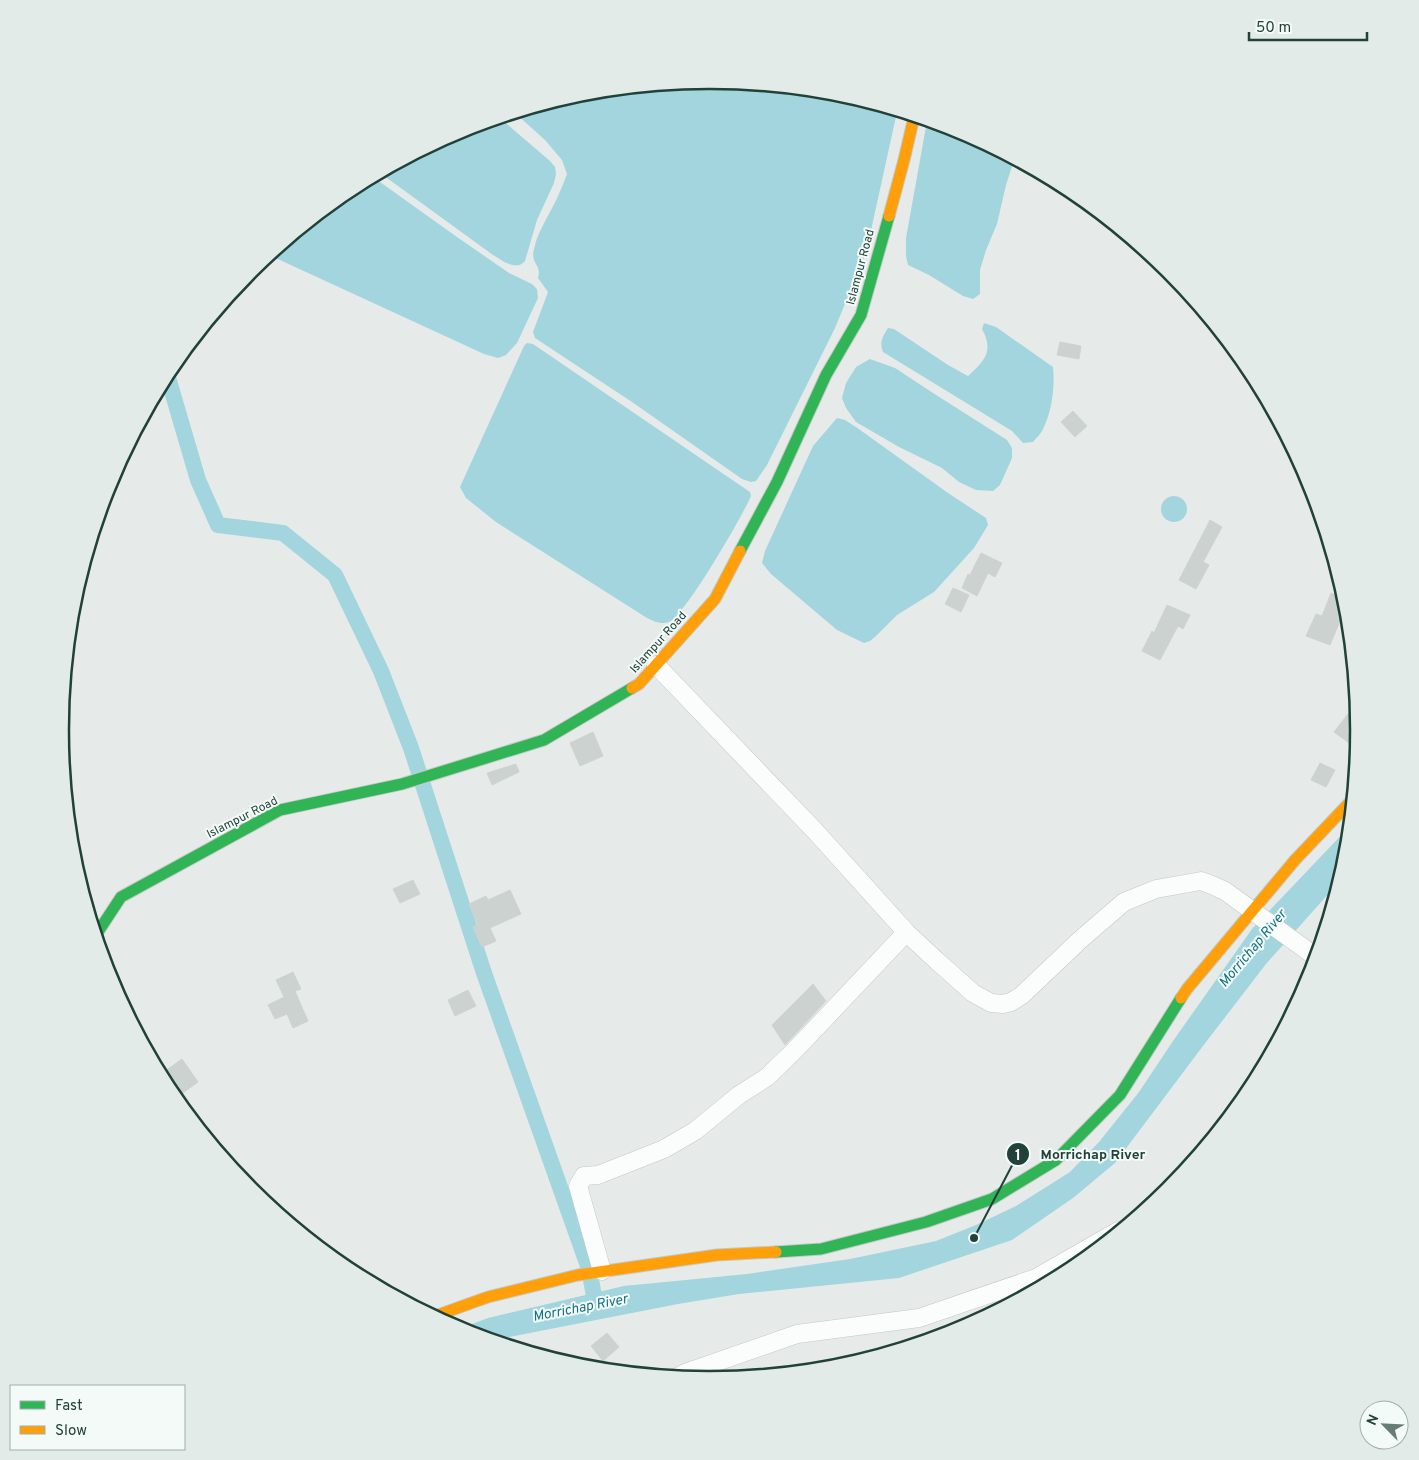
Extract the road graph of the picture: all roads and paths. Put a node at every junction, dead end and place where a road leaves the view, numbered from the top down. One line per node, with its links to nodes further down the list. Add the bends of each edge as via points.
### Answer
1 (913, 122): 2 (street, Islampur Road, via 861,315 826,375 778,482 715,599)
2 (656, 665): 4 (street, via 816,832 907,933 973,993 991,1003 1011,1002 1022,995 1124,902 1156,889 1201,881 1233,895); 5 (street, Islampur Road, via 639,684 544,740 402,784 280,810 121,897)
3 (1346, 807): 4 (street, via 1295,860)
4 (1253, 912): 7 (street); 9 (street, via 1187,989 1120,1095 1056,1160 992,1199 926,1222 821,1249 717,1255)
5 (101, 928)
6 (901, 938): 9 (street, via 767,1077 695,1131 664,1149 598,1175 584,1176 578,1186)
7 (1310, 953)
8 (1076, 1255): 11 (street, via 1036,1278 919,1318 797,1334)
9 (602, 1271): 10 (street, via 488,1297)
10 (444, 1313)
11 (692, 1370)

